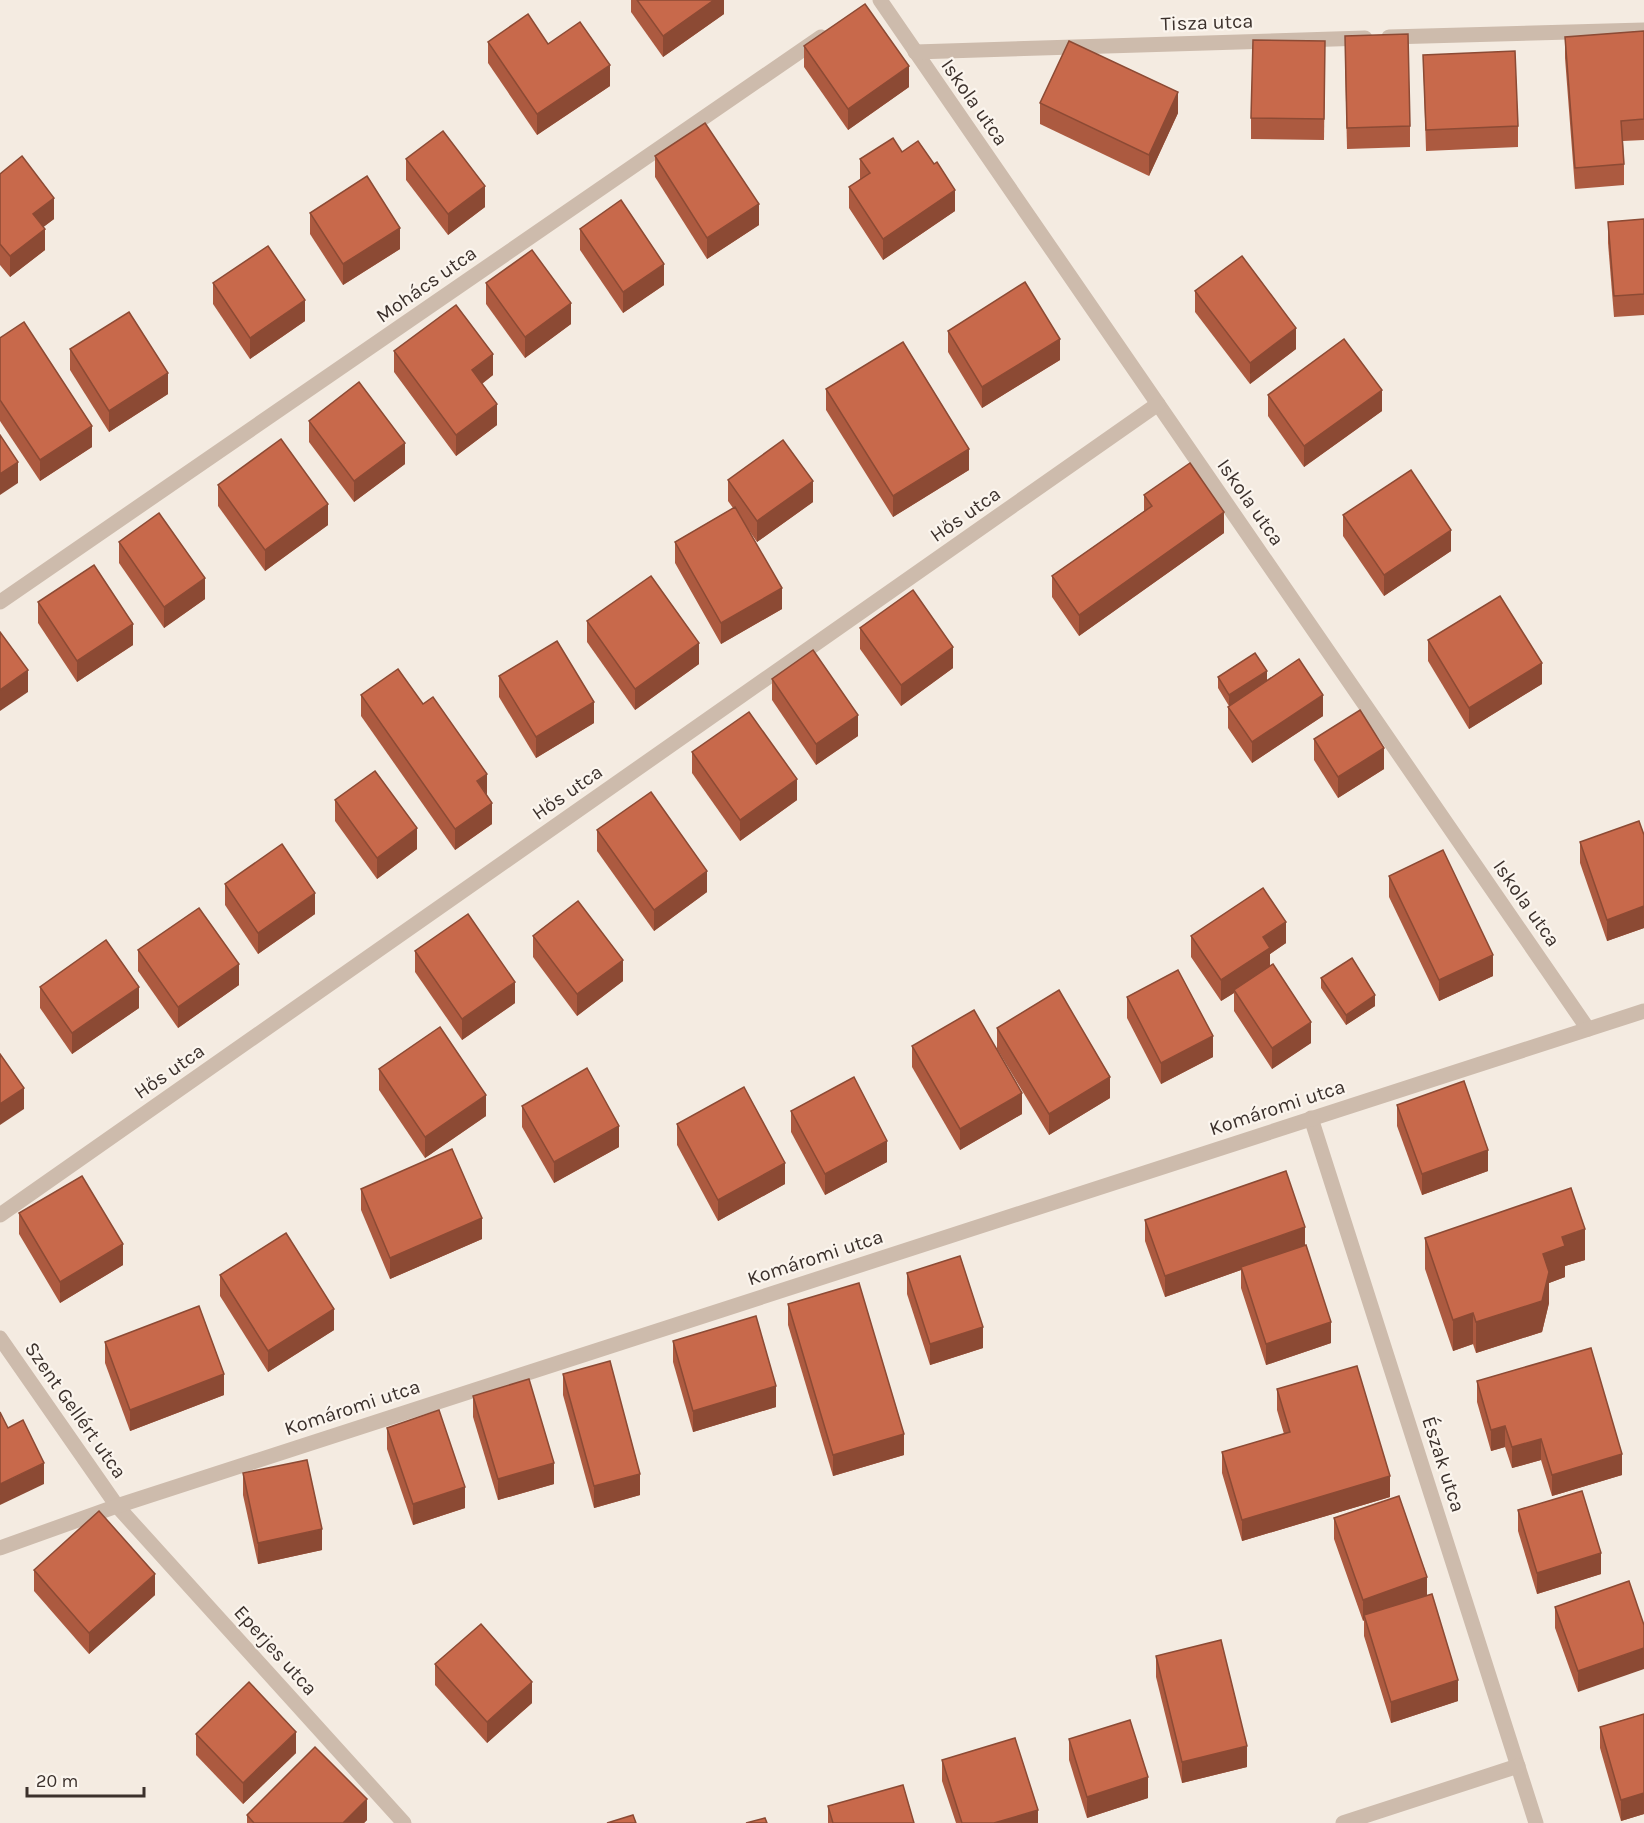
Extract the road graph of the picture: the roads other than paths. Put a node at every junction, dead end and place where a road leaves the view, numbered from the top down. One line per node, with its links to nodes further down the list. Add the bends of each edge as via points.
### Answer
1 (873, 2): 4 (street, Iskola utca)
2 (838, 26): 6 (street, Mohács utca)
3 (1644, 30): 4 (street, Tisza utca)
4 (915, 52): 5 (street, Iskola utca)
5 (1158, 404): 8 (street, Iskola utca); 10 (street, Hős utca)
6 (0, 602)
7 (1644, 1011): 8 (street, Komáromi utca)
8 (1588, 1029): 9 (street, Komáromi utca)
9 (1311, 1118): 12 (street, Komáromi utca); 14 (street, Észak utca)
10 (0, 1215)
11 (0, 1338): 12 (street, Szent Gellért utca)
12 (117, 1506): 13 (street, Komáromi utca); 15 (street, Eperjes utca)
13 (0, 1548)
14 (1518, 1766): 16 (street); 17 (street, Észak utca)
15 (404, 1823)
16 (1343, 1823)
17 (1536, 1823)

